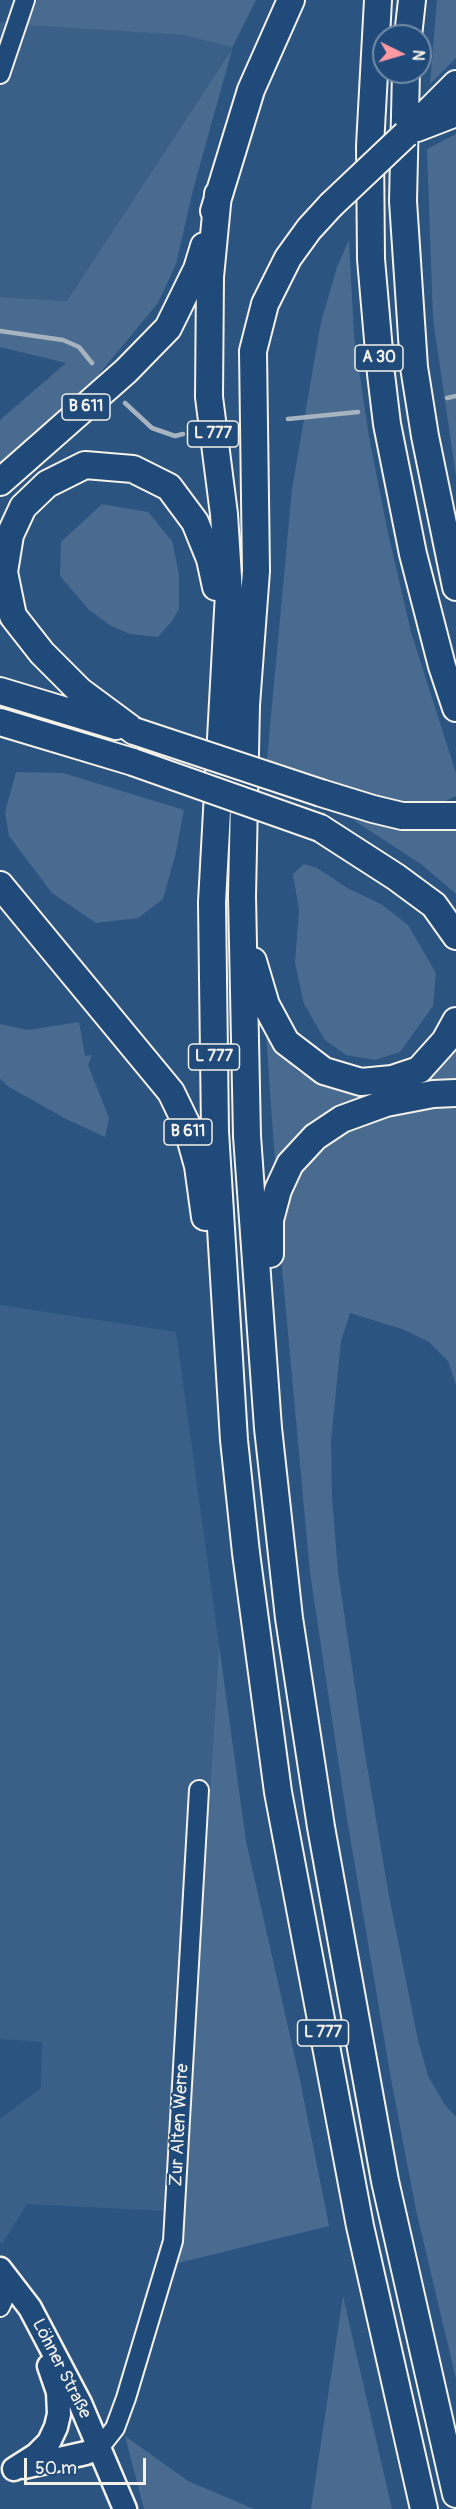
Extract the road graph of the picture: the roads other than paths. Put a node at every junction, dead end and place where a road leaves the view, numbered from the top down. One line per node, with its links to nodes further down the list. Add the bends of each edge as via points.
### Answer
1 (24, 0): 6 (street)
2 (291, 0): 9 (highway, via 251,90)
3 (378, 0): 14 (highway, A 30, via 370,147 371,259 381,374 412,554)
4 (412, 0): 5 (highway)
5 (409, 24)
6 (0, 74)
7 (406, 84): 11 (highway, A 30, via 403,201 414,367)
8 (448, 104): 20 (highway, L 777, bridge, via 406,134 309,228 288,258 265,304 253,351 256,571 246,705)
9 (218, 194): 10 (highway, B 611, via 197,269 168,328 126,371); 12 (highway, L 777, via 210,277 209,397 224,514 229,593)
10 (0, 482)
11 (456, 587)
12 (223, 673): 16 (highway, via 221,625 210,559 195,522 169,487 132,469 85,465 47,484 23,507 10,535 4,572 13,616 42,654 80,691); 26 (highway, L 777, via 212,914 215,1131)
13 (0, 691): 16 (highway)
14 (456, 708)
15 (0, 722): 18 (highway, bridge, via 133,762)
16 (134, 731): 17 (highway, bridge, via 373,810 402,816)
17 (456, 816)
18 (320, 828): 21 (highway, via 416,873); 22 (highway, via 434,905)
19 (0, 885): 26 (highway, B 611, via 171,1092 186,1123 198,1166 205,1218 220,1391)
20 (242, 896): 23 (highway, via 255,972 266,1005 286,1042 324,1071 361,1082 392,1079 419,1070 445,1041); 25 (highway, L 777, via 247,1136)
21 (456, 904)
22 (456, 936)
23 (456, 1021)
24 (456, 1093): 25 (highway, via 386,1103 342,1119 315,1137 290,1164 270,1220 281,1400)
25 (268, 1428): 33 (highway, L 777, via 289,1618 321,1827 386,2181)
26 (234, 1440): 35 (highway, L 777, via 278,1792 360,2226)
27 (199, 1790): 31 (street, Zur Alten Werre, via 173,2241 126,2398 115,2428)
28 (5, 2276): 29 (street); 30 (main road, Löhner Straße)
29 (0, 2307)
30 (30, 2308): 31 (main road, Löhner Straße); 32 (main road, via 58,2392 59,2414 49,2442 36,2455)
31 (100, 2447): 32 (main road); 34 (main road, Löhner Straße)
32 (7, 2470)
33 (456, 2494)
34 (125, 2509)
35 (424, 2509)

